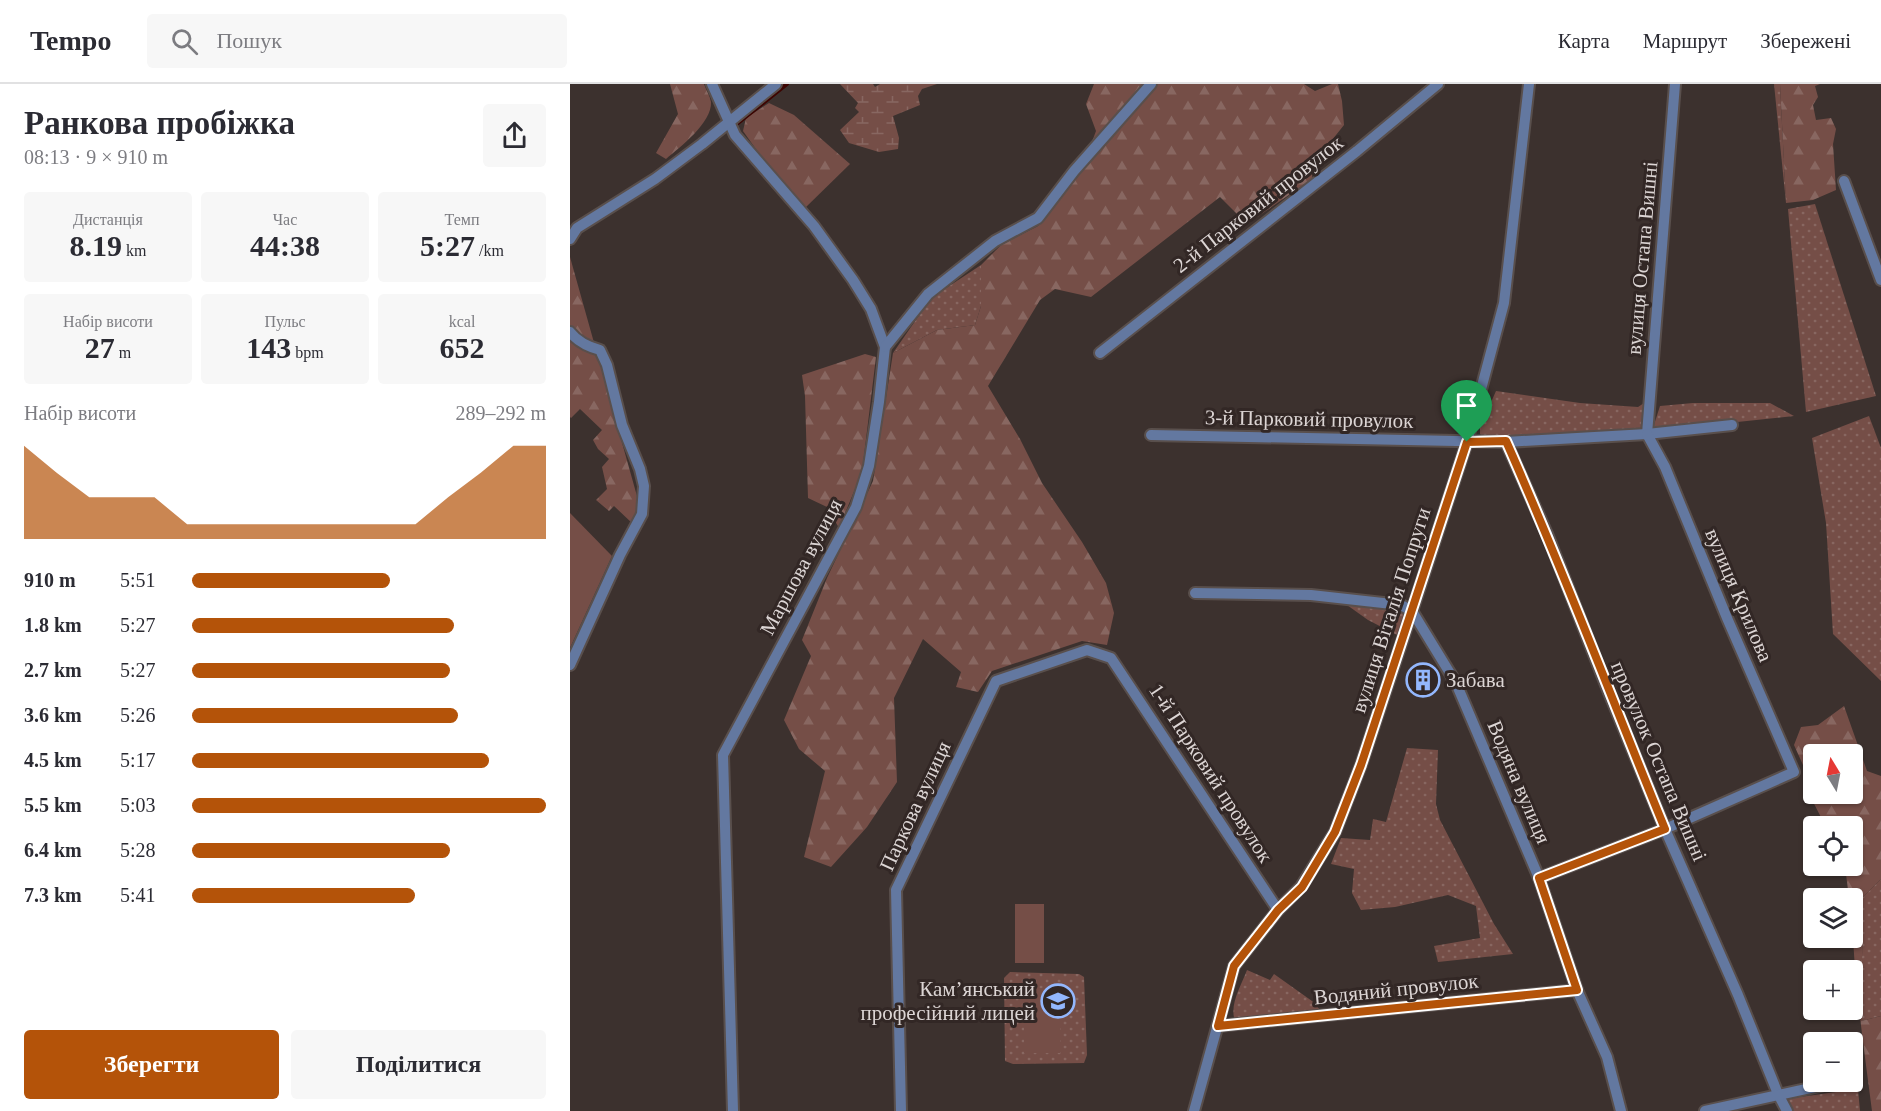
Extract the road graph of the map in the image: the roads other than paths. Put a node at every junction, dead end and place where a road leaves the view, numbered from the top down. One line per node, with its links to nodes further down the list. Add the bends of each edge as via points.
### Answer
1 (712, 84): 7 (street, Маршова вулиця)
2 (776, 84): 7 (street)
3 (1151, 84): 12 (street, via 1038,218 995,241 928,294)
4 (1438, 84): 13 (street, 2-й Парковий провулок)
5 (1529, 84): 18 (street, вулиця Віталія Попруги, via 1504,303)
6 (1675, 84): 15 (street, вулиця Остапа Вишні)
7 (728, 121): 9 (street, via 655,179 577,228); 12 (street, Маршова вулиця, via 853,280 871,309)
8 (1844, 181): 10 (street)
9 (570, 239)
10 (1881, 280)
11 (570, 332): 22 (street, via 600,350 644,486 642,514)
12 (885, 347): 30 (street, Маршова вулиця, via 869,466 856,507 723,755)
13 (1100, 353)
14 (1732, 425): 15 (street, 3-й Парковий провулок)
15 (1647, 434): 17 (street, 3-й Парковий провулок); 23 (street, вулиця Крилова, via 1665,467 1794,772)
16 (1151, 435): 18 (street, 3-й Парковий провулок)
17 (1506, 441): 18 (street, 3-й Парковий провулок); 23 (street, провулок Остапа Вишні)
18 (1467, 442): 20 (street, вулиця Віталія Попруги)
19 (1195, 593): 20 (street, via 1311,595 1401,604)
20 (1412, 611): 24 (street, Водяна вулиця, via 1456,683); 25 (street, вулиця Віталія Попруги, via 1335,832 1302,887)
21 (1111, 658): 25 (street, 1-й Парковий провулок); 31 (street, Паркова вулиця, via 1087,650 996,681 896,890)
22 (570, 665)
23 (1665, 829): 24 (street); 29 (street, провулок Остапа Вишні)
24 (1539, 878): 26 (street, Водяна вулиця)
25 (1278, 910): 27 (street, вулиця Віталія Попруги, via 1234,966)
26 (1577, 990): 27 (street, Водяний провулок); 33 (street, Водяна вулиця, via 1607,1057)
27 (1218, 1026): 32 (street, вулиця Віталія Попруги)
28 (1803, 1089): 29 (street)
29 (1778, 1094): 34 (street); 35 (street, провулок Остапа Вишні)
30 (733, 1111)
31 (901, 1111)
32 (1194, 1111)
33 (1621, 1111)
34 (1705, 1111)
35 (1787, 1111)

